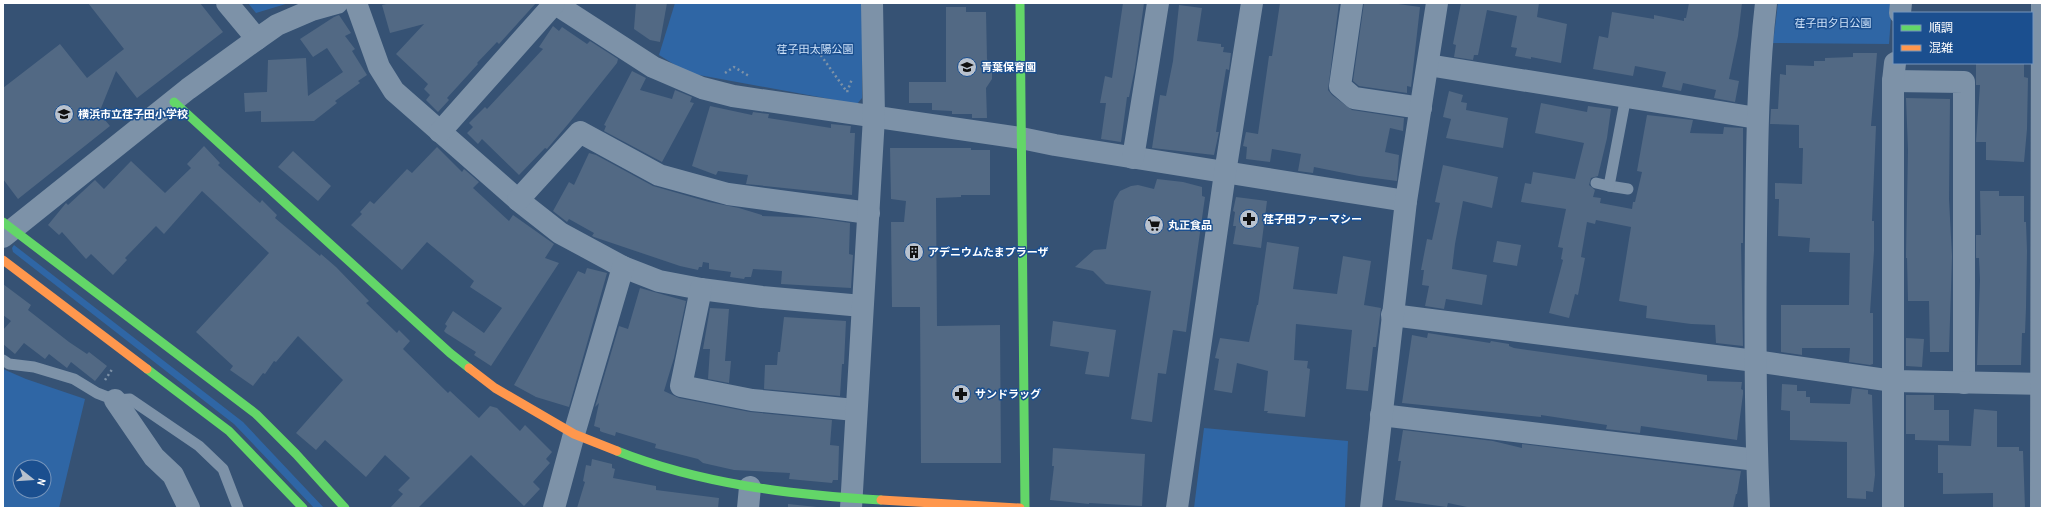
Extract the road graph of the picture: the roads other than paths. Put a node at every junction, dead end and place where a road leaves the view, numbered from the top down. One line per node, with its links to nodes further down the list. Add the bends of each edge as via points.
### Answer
1 (227, 3): 13 (street)
2 (337, 3): 13 (street, via 312,10 277,25)
3 (356, 3): 21 (street, via 379,67 394,91)
4 (554, 3): 19 (street, via 653,67 702,88 733,96); 21 (street)
5 (872, 3): 19 (street)
6 (1020, 3): 22 (street)
7 (1158, 3): 23 (street)
8 (1252, 3): 24 (street)
9 (1352, 3): 18 (street, via 1340,86 1354,98)
10 (1437, 3): 14 (street)
11 (1766, 3): 20 (street)
12 (2042, 3): 41 (street)
13 (257, 39): 17 (street)
14 (1428, 65): 16 (street); 18 (street)
15 (1894, 72): 39 (street); 40 (street, via 1964,82)
16 (1626, 96): 20 (street); 26 (lane)
17 (174, 102): 31 (street); 45 (street, via 450,353 495,388)
18 (1421, 108): 29 (street)
19 (874, 117): 22 (street); 30 (street)
20 (1757, 118): 38 (street)
21 (440, 132): 28 (street)
22 (1021, 138): 23 (street); 55 (street)
23 (1133, 158): 24 (street)
24 (1225, 173): 29 (street); 56 (street)
25 (1596, 183): 26 (lane)
26 (1610, 186): 27 (lane)
27 (1628, 190)
28 (518, 200): 30 (street, via 580,132 659,175 720,192); 33 (street, via 560,233)
29 (1406, 201): 36 (street)
30 (869, 213): 35 (street)
31 (6, 230): 52 (street, via 256,414)
32 (3, 260): 51 (street, via 229,431)
33 (624, 267): 34 (street, via 659,281); 45 (street)
34 (701, 289): 35 (street); 43 (street, via 681,386 752,400)
35 (862, 306): 43 (street)
36 (1392, 315): 38 (street); 44 (street)
37 (3, 360): 42 (lane, via 9,364 34,367 74,378)
38 (1755, 361): 39 (street); 46 (street)
39 (1893, 381): 40 (street); 59 (street)
40 (1964, 383): 41 (street)
41 (2041, 384): 60 (street)
42 (116, 400): 49 (street, via 154,457 173,475); 50 (lane, via 130,399 199,446 223,469)
43 (855, 410): 48 (street)
44 (1381, 415): 46 (street); 57 (street)
45 (574, 434): 47 (street); 53 (street)
46 (1757, 460): 58 (street)
47 (749, 498): 48 (street)
48 (851, 503): 54 (street)
49 (189, 508)
50 (238, 508)
51 (303, 508)
52 (345, 508)
53 (554, 508)
54 (1020, 508)
55 (1025, 508)
56 (1177, 508)
57 (1371, 508)
58 (1759, 508)
59 (1892, 508)
60 (2041, 508)

